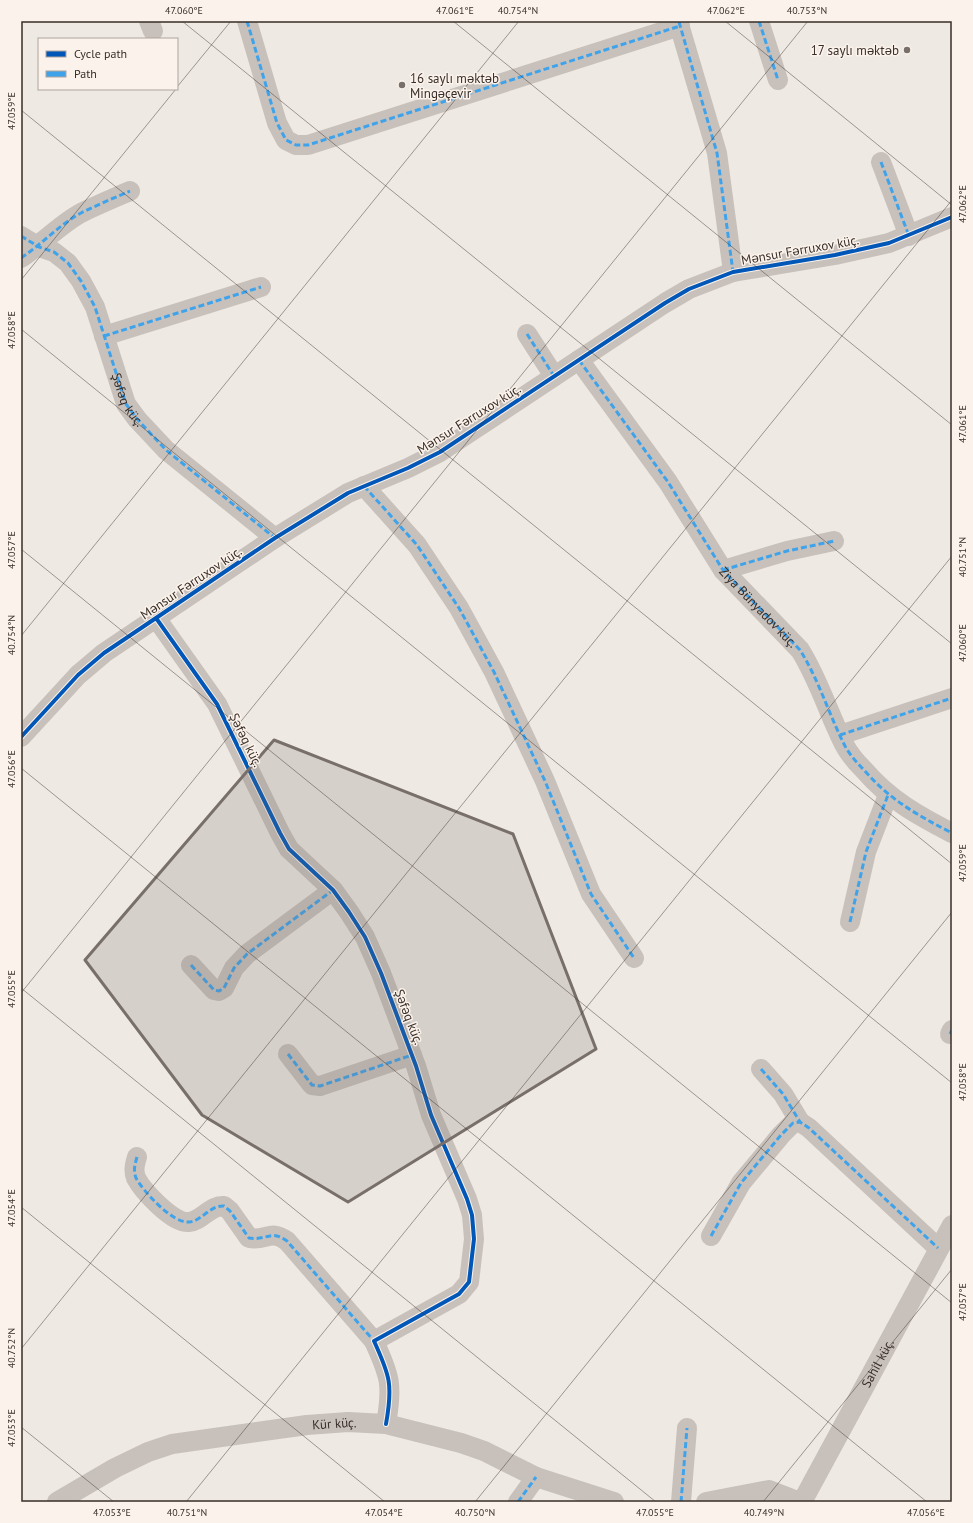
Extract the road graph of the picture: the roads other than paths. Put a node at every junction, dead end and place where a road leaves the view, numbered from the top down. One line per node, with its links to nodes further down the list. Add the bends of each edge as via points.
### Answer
1 (248, 21): 3 (street, via 277,123 286,140 296,145 308,145)
2 (760, 21): 4 (street)
3 (679, 23): 12 (street, via 717,153)
4 (778, 80)
5 (881, 162): 9 (street)
6 (130, 191): 10 (street, via 81,213)
7 (952, 217): 9 (street, Mənsur Fərruxov küç.)
8 (21, 236): 10 (street, Şəfəq küç.)
9 (909, 236): 12 (street, Mənsur Fərruxov küç., via 835,255)
10 (39, 247): 11 (street); 15 (street, Şəfəq küç., via 54,252 68,263 95,307)
11 (21, 258)
12 (733, 272): 16 (street, Mənsur Fərruxov küç., via 689,289)
13 (261, 287): 15 (street)
14 (527, 334): 17 (street)
15 (104, 336): 19 (street, Şəfəq küç., via 126,404 137,419 166,450)
16 (579, 360): 17 (street, Mənsur Fərruxov küç.); 21 (street, Ziya Bünyadov küç., via 668,482)
17 (554, 376): 18 (street, Mənsur Fərruxov küç., via 440,452)
18 (364, 486): 19 (street, Mənsur Fərruxov küç., via 348,493); 30 (street, via 417,545 459,608 494,672 545,781 591,894)
19 (275, 538): 22 (street, Mənsur Fərruxov küç.)
20 (834, 541): 21 (street, via 787,551)
21 (723, 570): 24 (street, Ziya Bünyadov küç., via 800,650 809,664)
22 (156, 618): 25 (street, Mənsur Fərruxov küç., via 104,653 78,675); 28 (street, Şəfəq küç., via 217,704 289,849)
23 (952, 698): 24 (street)
24 (840, 735): 26 (street, Ziya Bünyadov küç., via 855,760)
25 (21, 737)
26 (888, 795): 27 (street, Ziya Bünyadov küç., via 917,816); 29 (street, via 866,852)
27 (952, 833)
28 (333, 890): 31 (street, via 247,954 234,968 224,988 219,991 214,990); 33 (street, Şəfəq küç., via 365,937)
29 (850, 922)
30 (634, 958)
31 (191, 965)
32 (288, 1054): 33 (street, via 312,1086 320,1086)
33 (412, 1055): 40 (street, Şəfəq küç., via 431,1115 472,1215 472,1269 469,1282 459,1294)
34 (761, 1069): 35 (street, via 783,1094)
35 (800, 1122): 38 (street, via 793,1123 781,1135 741,1183); 39 (street)
36 (137, 1157): 40 (street, via 134,1168 136,1178 158,1204 182,1222 191,1222 217,1206 224,1206 249,1238 258,1240 278,1235 286,1241)
37 (952, 1225): 39 (street, Sahil küç.)
38 (711, 1236)
39 (938, 1248): 49 (street, Sahil küç.)
40 (374, 1341): 41 (street, via 390,1382 391,1398)
41 (386, 1424): 43 (street, Kür küç., via 484,1451); 44 (street, Kür küç., via 348,1422 307,1425 172,1444 115,1468)
42 (687, 1428): 47 (street)
43 (536, 1477): 45 (street); 46 (street, Kür küç.)
44 (57, 1502)
45 (518, 1502)
46 (614, 1502)
47 (681, 1502)
48 (706, 1502): 49 (street, via 769,1490)
49 (801, 1502)

